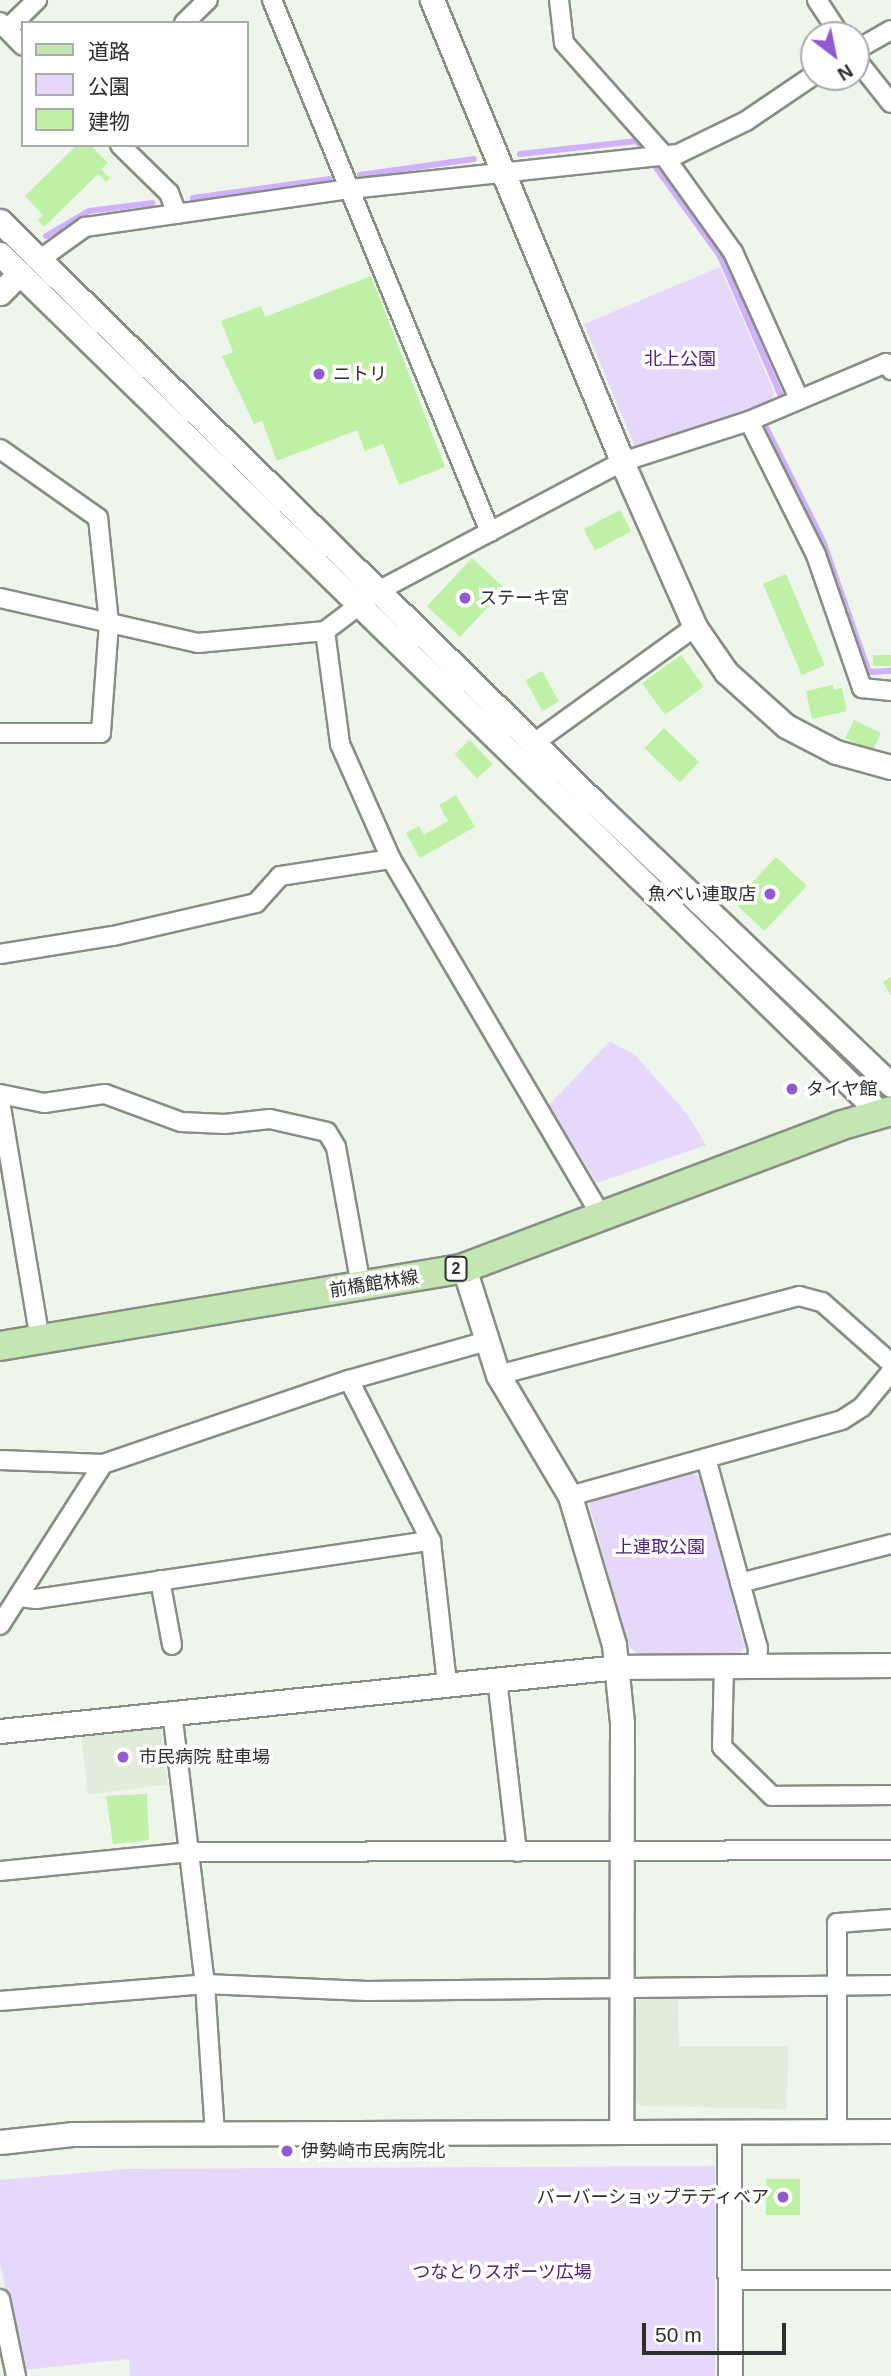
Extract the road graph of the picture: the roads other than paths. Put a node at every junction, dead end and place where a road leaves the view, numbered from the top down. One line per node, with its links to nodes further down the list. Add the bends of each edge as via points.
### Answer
1 (37, 0): 9 (street)
2 (208, 0): 7 (street)
3 (272, 0): 19 (street)
4 (432, 0): 18 (street)
5 (559, 0): 17 (street, via 564,43)
6 (817, 0): 8 (street)
7 (186, 21)
8 (831, 21)
9 (4, 26): 12 (street)
10 (891, 30): 11 (street)
11 (870, 42)
12 (21, 44)
13 (870, 77): 15 (street)
14 (800, 84): 17 (street, via 746,121 678,154)
15 (891, 103)
16 (122, 147): 20 (street, via 169,193)
17 (662, 153): 18 (street); 27 (street, via 733,252)
18 (505, 173): 19 (street); 30 (street)
19 (350, 189): 20 (street); 31 (street)
20 (177, 214): 23 (street, via 85,227)
21 (0, 221): 23 (street)
22 (0, 254): 24 (street)
23 (39, 260): 32 (street)
24 (20, 273): 25 (street); 32 (street)
25 (0, 293)
26 (889, 364): 27 (street)
27 (799, 399): 28 (street)
28 (750, 421): 30 (street); 37 (street, via 816,555 862,688)
29 (0, 449): 34 (street, via 98,518)
30 (622, 462): 31 (street); 35 (street)
31 (489, 533): 32 (street)
32 (369, 597): 36 (street); 39 (street); 46 (street)
33 (0, 598): 34 (street)
34 (109, 623): 36 (street, via 198,643); 38 (street, via 101,733)
35 (695, 627): 39 (street); 40 (street, via 726,672 786,726 836,752)
36 (325, 631): 41 (street, via 340,744)
37 (891, 691)
38 (0, 733)
39 (534, 743): 43 (street)
40 (891, 766)
41 (391, 859): 42 (street, via 280,876 256,903 113,936); 48 (street)
42 (0, 954)
43 (891, 1084)
44 (0, 1094): 50 (street, via 44,1103 105,1094 181,1122 225,1125 270,1119 327,1132 336,1147)
45 (0, 1101): 47 (street)
46 (887, 1116): 48 (main road, 前橋館林線 / 2)
47 (7, 1199): 51 (street)
48 (602, 1217): 49 (main road, 前橋館林線 / 2)
49 (464, 1268): 50 (main road, 前橋館林線 / 2); 52 (street)
50 (361, 1286): 51 (main road, 前橋館林線 / 2)
51 (40, 1340): 53 (main road, 前橋館林線 / 2)
52 (487, 1341): 56 (street); 57 (street)
53 (0, 1346)
54 (891, 1363): 56 (street, via 822,1301 799,1296)
55 (891, 1372): 58 (street, via 854,1415)
56 (498, 1376): 61 (street)
57 (349, 1380): 60 (street); 62 (street)
58 (706, 1458): 61 (street); 65 (street)
59 (0, 1460): 60 (street)
60 (103, 1464): 66 (street)
61 (570, 1496): 72 (street)
62 (431, 1541): 64 (street); 74 (street)
63 (891, 1544): 65 (street)
64 (160, 1580): 66 (street, via 36,1599); 68 (street)
65 (740, 1583): 71 (street, via 758,1648)
66 (19, 1597): 67 (street)
67 (0, 1625)
68 (172, 1645)
69 (891, 1665): 71 (street)
70 (724, 1666): 71 (street); 72 (street); 77 (street, via 722,1747 772,1796)
71 (757, 1666)
72 (618, 1667): 73 (street); 81 (street, via 622,1723)
73 (498, 1679): 74 (street); 80 (street)
74 (446, 1684): 75 (street)
75 (172, 1712): 76 (street); 79 (street)
76 (0, 1731)
77 (891, 1795)
78 (891, 1850): 81 (street)
79 (191, 1852): 80 (street); 82 (street); 84 (street)
80 (516, 1852): 81 (street)
81 (619, 1854): 87 (street)
82 (0, 1871)
83 (891, 1919): 85 (street, via 837,1923)
84 (205, 1984): 87 (street, via 367,1991); 88 (street); 93 (street)
85 (838, 1984): 86 (street); 87 (street); 92 (street)
86 (891, 1985)
87 (620, 1987): 90 (street)
88 (0, 2001)
89 (891, 2131): 92 (street)
90 (621, 2132): 91 (street); 93 (street)
91 (729, 2132): 92 (street); 95 (street)
92 (837, 2132)
93 (215, 2133): 94 (street, via 72,2134)
94 (0, 2142)
95 (728, 2280): 96 (street); 100 (street)
96 (891, 2280)
97 (0, 2299): 98 (street)
98 (3, 2332): 99 (street)
99 (16, 2376)
100 (730, 2376)

